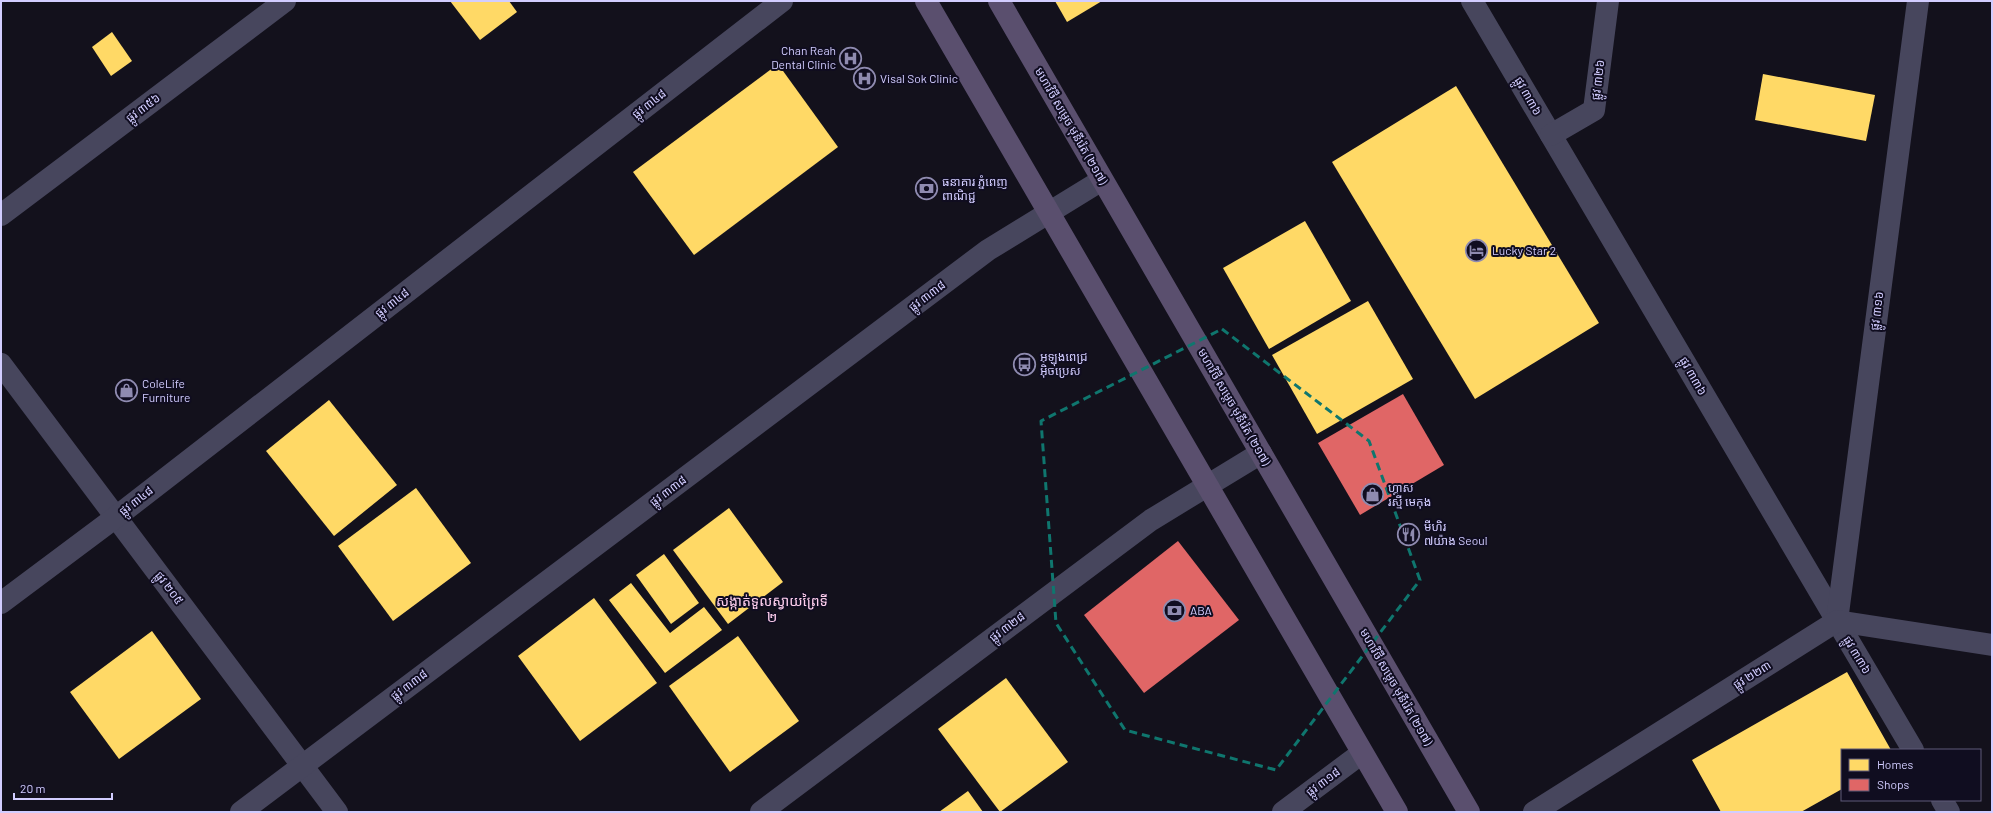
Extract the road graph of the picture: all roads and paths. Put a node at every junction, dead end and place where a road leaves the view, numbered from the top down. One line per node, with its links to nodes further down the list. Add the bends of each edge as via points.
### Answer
1 (285, 1): 11 (street, ផ្លូវ ៣៥៦)
2 (782, 1): 15 (street, ផ្លូវ ៣៤៨)
3 (926, 1): 10 (main road)
4 (999, 1): 9 (main road, មហាវិថី សម្តេច មុនីរ៉េត (២១៧))
5 (1472, 1): 8 (street, ផ្លូវ ៣៣៦)
6 (1608, 1): 8 (street, ផ្លូវ ៣២៦, via 1594,110)
7 (1918, 1): 17 (street, ផ្លូវ ៣១៦)
8 (1551, 135): 17 (street, ផ្លូវ ៣៣៦)
9 (1102, 180): 10 (street, ផ្លូវ ៣៣៨); 13 (main road, មហាវិថី សម្តេច មុនីរ៉េត (២១៧))
10 (1049, 212): 14 (main road); 21 (street, ផ្លូវ ៣៣៨, via 988,250)
11 (1, 215)
12 (1, 364): 15 (street, ផ្លូវ ២០៥)
13 (1261, 453): 14 (street, ផ្លូវ ៣២៨); 28 (main road, មហាវិថី សម្តេច មុនីរ៉េត (២១៧))
14 (1208, 486): 20 (main road); 25 (street, ផ្លូវ ៣២៨, via 1151,520)
15 (116, 517): 16 (street, ផ្លូវ ៣៤៨); 21 (street, ផ្លូវ ២០៥)
16 (1, 603)
17 (1837, 621): 18 (street); 19 (street, ផ្លូវ ៣៣៦); 29 (street, ផ្លូវ ២២៣)
18 (1992, 645)
19 (1912, 749)
20 (1362, 753): 26 (street, ផ្លូវ ៣១៨); 27 (main road)
21 (302, 766): 23 (street, ផ្លូវ ៣៣៨); 24 (street, ផ្លូវ ២០៥)
22 (1943, 801): 30 (street)
23 (241, 812)
24 (336, 812)
25 (761, 812)
26 (1283, 812)
27 (1397, 812)
28 (1469, 812)
29 (1534, 812)
30 (1950, 812)

